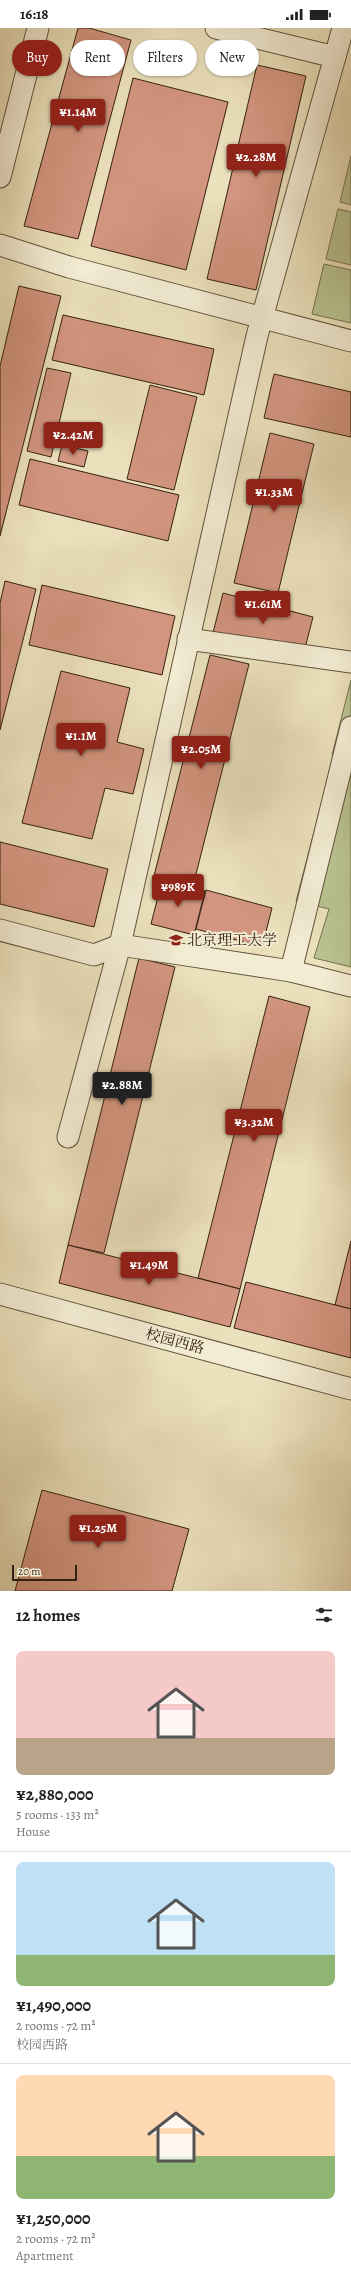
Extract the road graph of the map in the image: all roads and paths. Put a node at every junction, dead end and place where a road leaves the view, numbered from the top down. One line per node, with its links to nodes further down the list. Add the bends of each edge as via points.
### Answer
1 (38, 28): 5 (street)
2 (216, 28): 4 (street)
3 (343, 28): 4 (street)
4 (335, 57): 7 (street)
5 (0, 176)
6 (0, 245): 7 (street, via 69,267)
7 (262, 318): 8 (street); 9 (street)
8 (351, 341)
9 (188, 639): 10 (street); 13 (street)
10 (351, 662)
11 (351, 727): 14 (street)
12 (0, 930): 13 (street, via 94,955)
13 (120, 945): 14 (street); 16 (street)
14 (291, 971): 15 (street)
15 (351, 986)
16 (68, 1137)
17 (0, 1294): 18 (street, 校园西路)
18 (351, 1389)

